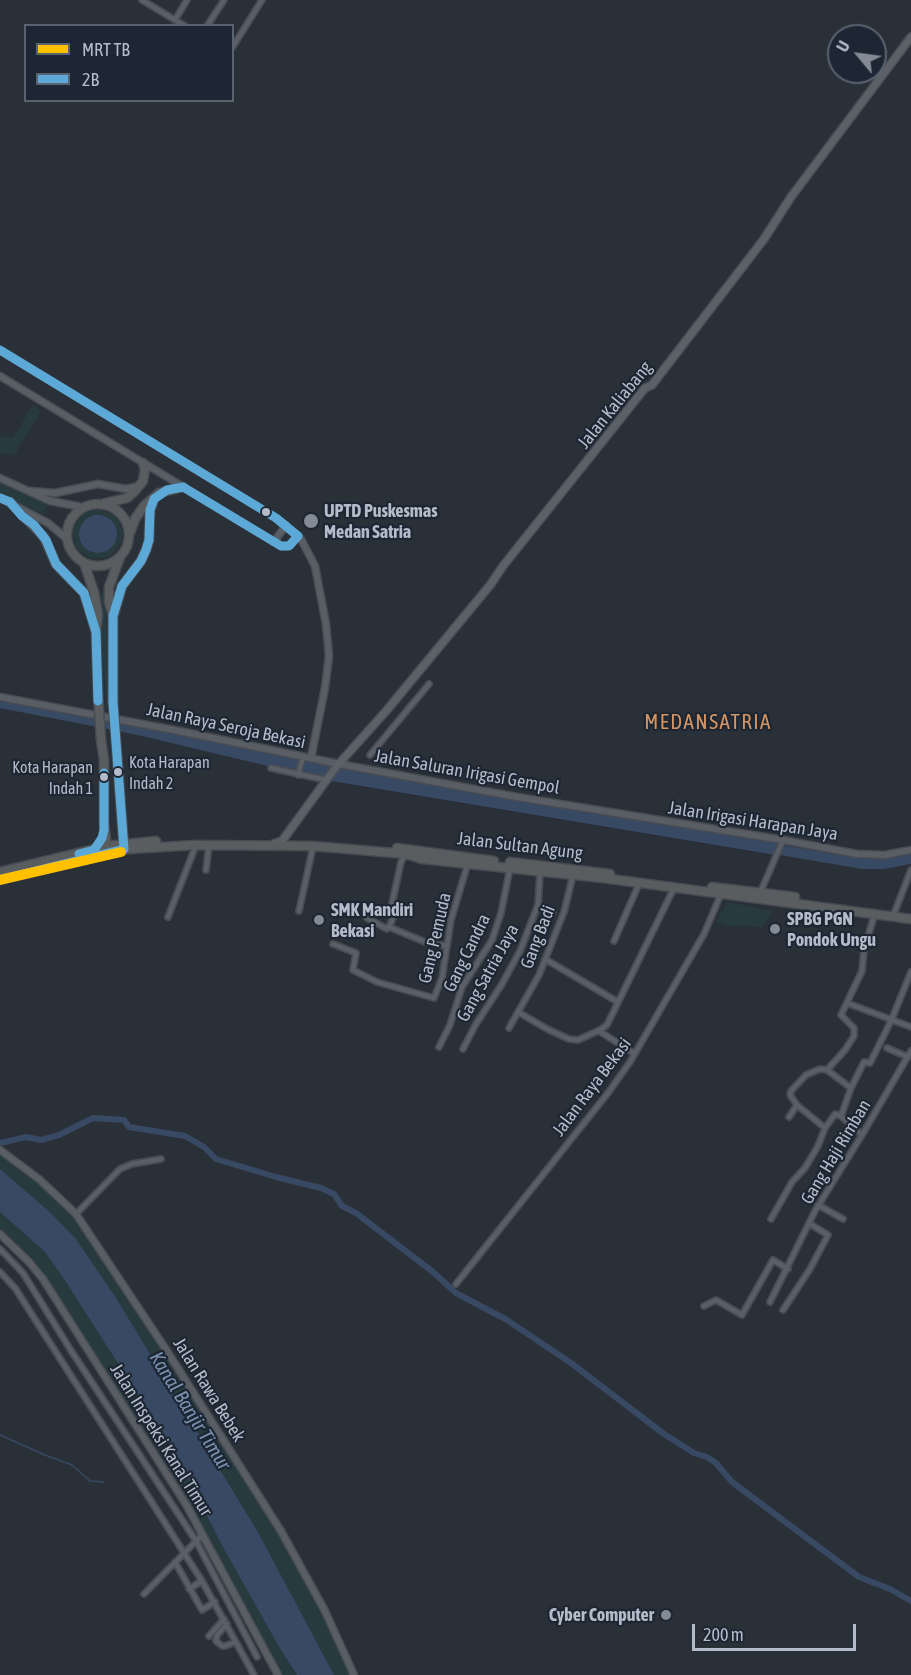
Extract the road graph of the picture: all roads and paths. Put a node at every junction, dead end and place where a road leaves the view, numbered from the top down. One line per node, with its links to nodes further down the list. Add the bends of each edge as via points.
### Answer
1 (187, 0): 5 (street)
2 (224, 0): 7 (street)
3 (262, 0): 9 (street)
4 (146, 1): 5 (street)
5 (175, 20): 6 (street)
6 (182, 24)
7 (208, 24)
8 (911, 37): 32 (main road, Jalan Kaliabang, via 652,385 645,388)
9 (234, 45)
10 (0, 350): 22 (street)
11 (0, 376): 12 (street)
12 (143, 463): 14 (highway); 15 (street)
13 (0, 478): 16 (street)
14 (142, 483): 16 (street, via 131,489 98,484 55,493); 20 (highway, via 127,498)
15 (183, 487): 18 (highway, via 167,490); 26 (street)
16 (30, 491): 21 (street, via 50,501)
17 (0, 498): 19 (street)
18 (154, 499): 24 (highway, via 135,519); 29 (highway, via 146,550 122,586)
19 (10, 502): 25 (street, via 48,523); 30 (highway, via 44,537 56,564 84,593)
20 (102, 504): 21 (highway); 24 (highway, via 125,519)
21 (82, 507): 25 (highway, via 70,521)
22 (286, 525): 23 (street); 26 (street)
23 (298, 536): 26 (street, via 287,547); 36 (street, via 315,566 329,656 323,698)
24 (129, 538): 27 (highway)
25 (67, 539): 28 (highway, via 72,553)
26 (274, 542)
27 (122, 554): 28 (highway, via 105,565); 29 (highway, via 109,587)
28 (84, 563): 30 (highway, via 98,615)
29 (113, 616): 42 (highway, bridge, via 113,702)
30 (96, 632): 43 (highway, bridge)
31 (429, 684): 34 (street)
32 (399, 696): 34 (street); 37 (main road, Jalan Kaliabang)
33 (0, 697): 36 (street, Jalan Raya Seroja Bekasi)
34 (411, 705): 35 (street)
35 (370, 755)
36 (306, 758): 37 (street, Jalan Raya Seroja Bekasi); 39 (street)
37 (338, 766): 40 (main road, Jalan Kaliabang); 41 (street, Jalan Saluran Irigasi Gempol)
38 (271, 768): 39 (street)
39 (298, 774): 40 (street)
40 (326, 780): 45 (main road, Jalan Kaliabang)
41 (589, 808): 44 (street, Jalan Irigasi Harapan Jaya)
42 (122, 827): 46 (highway); 51 (highway)
43 (104, 830): 52 (highway); 53 (highway)
44 (783, 840): 54 (street, Jalan Irigasi Harapan Jaya, via 871,855); 68 (street)
45 (282, 841): 46 (highway, Jalan Sultan Agung); 49 (main road); 56 (highway, Jalan Sultan Agung, via 361,844)
46 (139, 842): 51 (highway, Jalan Sultan Agung)
47 (196, 845): 48 (highway, Jalan Sultan Agung); 51 (highway, Jalan Sultan Agung); 75 (street)
48 (209, 845): 49 (highway, Jalan Sultan Agung); 59 (street)
49 (272, 845): 50 (highway, Jalan Sultan Agung)
50 (313, 846): 55 (highway, Jalan Sultan Agung); 70 (street)
51 (124, 847): 52 (highway, Jalan Sultan Agung)
52 (107, 849): 53 (highway, Jalan Sultan Agung); 64 (highway, Jalan Sultan Agung)
53 (94, 850): 61 (highway, Jalan Sultan Agung)
54 (911, 850)
55 (406, 854): 56 (highway, Jalan Sultan Agung, via 422,859); 78 (street, via 401,862)
56 (439, 856): 57 (highway, Jalan Sultan Agung)
57 (463, 860): 58 (highway, Jalan Sultan Agung); 63 (highway, Jalan Sultan Agung); 81 (street, Gang Pemuda)
58 (510, 868): 62 (highway, Jalan Sultan Agung); 91 (street, Gang Candra, via 492,940 459,993)
59 (206, 870)
60 (911, 870): 72 (street)
61 (0, 872)
62 (540, 873): 63 (highway, Jalan Sultan Agung); 69 (street, Gang Satria Jaya)
63 (573, 873): 65 (highway, Jalan Sultan Agung); 67 (highway, Jalan Sultan Agung); 82 (street, Gang Badi, via 564,912)
64 (0, 880)
65 (639, 884): 66 (highway, Jalan Sultan Agung); 79 (street)
66 (674, 888): 67 (highway, Jalan Sultan Agung); 84 (street)
67 (722, 891): 68 (highway, Jalan Sultan Agung); 95 (street, Jalan Raya Bekasi, via 704,934)
68 (759, 895): 71 (highway, Jalan Sultan Agung)
69 (537, 907): 73 (street); 93 (street, Gang Satria Jaya, via 520,951)
70 (298, 911)
71 (875, 911): 72 (highway, Jalan Sultan Agung); 77 (highway, Jalan Sultan Agung); 85 (street, via 862,971)
72 (896, 911): 74 (highway, Jalan Sultan Agung)
73 (553, 912)
74 (911, 913)
75 (168, 917)
76 (367, 918): 78 (street)
77 (911, 919)
78 (389, 927): 81 (street, via 424,942)
79 (614, 941)
80 (333, 944): 81 (street, Gang Pemuda, via 356,953 352,969 377,982 432,999 442,978)
81 (446, 946)
82 (545, 959): 84 (street); 86 (street, Gang Badi)
83 (911, 972): 87 (street)
84 (618, 1002): 90 (street, via 607,1025)
85 (847, 1003): 87 (street); 97 (street, via 841,1016 854,1028 855,1036)
86 (518, 1012): 88 (street, Gang Badi); 90 (street, via 569,1039 578,1040)
87 (891, 1021): 89 (street); 98 (street, via 870,1063 864,1062)
88 (509, 1028)
89 (911, 1028)
90 (599, 1031): 95 (street)
91 (439, 1047)
92 (887, 1048): 96 (street)
93 (463, 1049)
94 (911, 1051): 96 (street, Gang Haji Rimban)
95 (635, 1054): 115 (street, Jalan Raya Bekasi)
96 (908, 1057): 103 (street, Gang Haji Rimban)
97 (827, 1070): 98 (street); 99 (street, via 809,1072 791,1091)
98 (851, 1088): 100 (street)
99 (797, 1105): 101 (street); 102 (street)
100 (841, 1116): 102 (street, via 835,1114); 103 (street)
101 (789, 1117)
102 (825, 1128): 108 (street, via 819,1146)
103 (862, 1135): 106 (street, Gang Haji Rimban)
104 (2, 1151): 107 (street, Jalan Rawa Bebek)
105 (161, 1159): 107 (street, via 120,1169)
106 (818, 1205): 109 (street); 110 (street, Gang Haji Rimban)
107 (76, 1214): 133 (street, Jalan Rawa Bebek, via 281,1531 325,1611)
108 (771, 1219)
109 (843, 1219)
110 (810, 1224): 113 (street, Gang Haji Rimban); 118 (street, via 828,1235)
111 (0, 1234): 119 (street, Jalan Inspeksi Kanal Timur, via 43,1279)
112 (0, 1250): 120 (street, via 23,1273)
113 (788, 1269): 116 (street, Gang Haji Rimban); 117 (street, via 773,1260 742,1315 716,1300)
114 (0, 1272): 121 (street, via 15,1288)
115 (456, 1284)
116 (770, 1302)
117 (704, 1306)
118 (783, 1310)
119 (202, 1535): 120 (street); 132 (street, Jalan Inspeksi Kanal Timur)
120 (196, 1541): 121 (street); 130 (street)
121 (184, 1553): 122 (street); 123 (street)
122 (175, 1562): 124 (street); 125 (street)
123 (202, 1581): 124 (street); 126 (street)
124 (189, 1589): 126 (street, via 202,1611)
125 (144, 1594)
126 (215, 1602): 127 (street)
127 (226, 1622): 128 (street); 129 (street); 129 (street, via 216,1641 225,1646)
128 (209, 1636)
129 (236, 1642): 131 (street)
130 (257, 1657)
131 (254, 1675)
132 (278, 1675)
133 (354, 1675)

